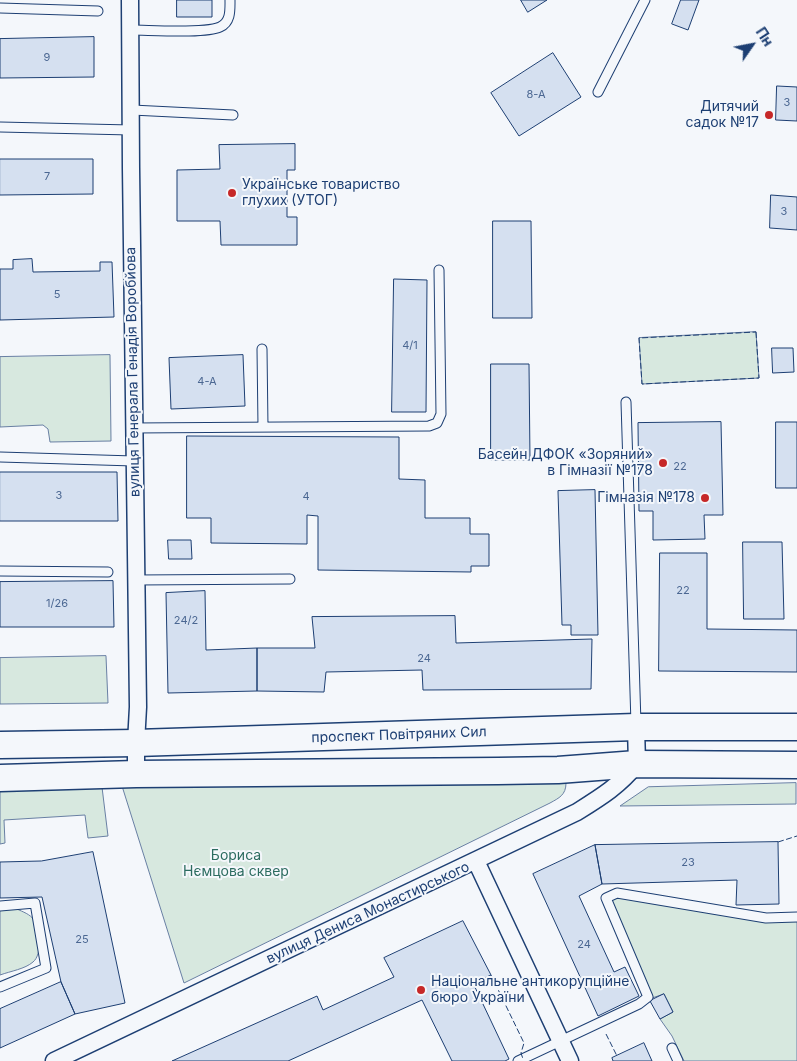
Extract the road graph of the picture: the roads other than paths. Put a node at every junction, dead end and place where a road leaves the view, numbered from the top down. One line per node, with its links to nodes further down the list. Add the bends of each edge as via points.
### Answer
1 (130, 0): 6 (street, вулиця Генерала Генадія Воробйова)
2 (230, 0): 6 (lane, via 230,17 221,27 206,31)
3 (645, 0): 7 (lane)
4 (0, 8): 5 (lane)
5 (98, 11)
6 (131, 30): 8 (street, вулиця Генерала Генадія Воробйова)
7 (598, 92)
8 (132, 110): 9 (lane); 11 (street, вулиця Генерала Генадія Воробйова)
9 (233, 115)
10 (0, 127): 11 (lane)
11 (131, 130): 16 (street, вулиця Генерала Генадія Воробйова)
12 (439, 270): 15 (lane, via 441,414 437,423 430,426)
13 (262, 349): 15 (lane)
14 (626, 402): 23 (lane)
15 (263, 427): 16 (lane)
16 (134, 428): 18 (street, вулиця Генерала Генадія Воробйова)
17 (0, 457): 18 (lane)
18 (134, 461): 22 (street, вулиця Генерала Генадія Воробйова)
19 (0, 571): 20 (lane)
20 (108, 572)
21 (290, 579): 22 (lane)
22 (136, 580): 25 (street, вулиця Генерала Генадія Воробйова)
23 (636, 727): 24 (main road, проспект Повітряних Сил); 25 (main road, проспект Повітряних Сил); 27 (street)
24 (797, 727)
25 (136, 743): 26 (main road, проспект Повітряних Сил); 29 (street, вулиця Генерала Генадія Воробйова)
26 (0, 745)
27 (637, 764): 28 (main road); 29 (main road, via 518,771); 31 (street, вулиця Дениса Монастирського, via 614,789 578,812)
28 (797, 765)
29 (136, 774): 30 (main road)
30 (0, 778)
31 (476, 861): 35 (street); 38 (street, вулиця Дениса Монастирського)
32 (0, 906): 34 (lane, via 36,903 46,968)
33 (797, 917): 35 (lane, via 766,918 617,894 606,898 648,997)
34 (0, 987)
35 (561, 1041): 37 (street); 39 (lane)
36 (672, 1048): 40 (lane)
37 (566, 1060)
38 (54, 1061)
39 (518, 1061)
40 (678, 1061)

